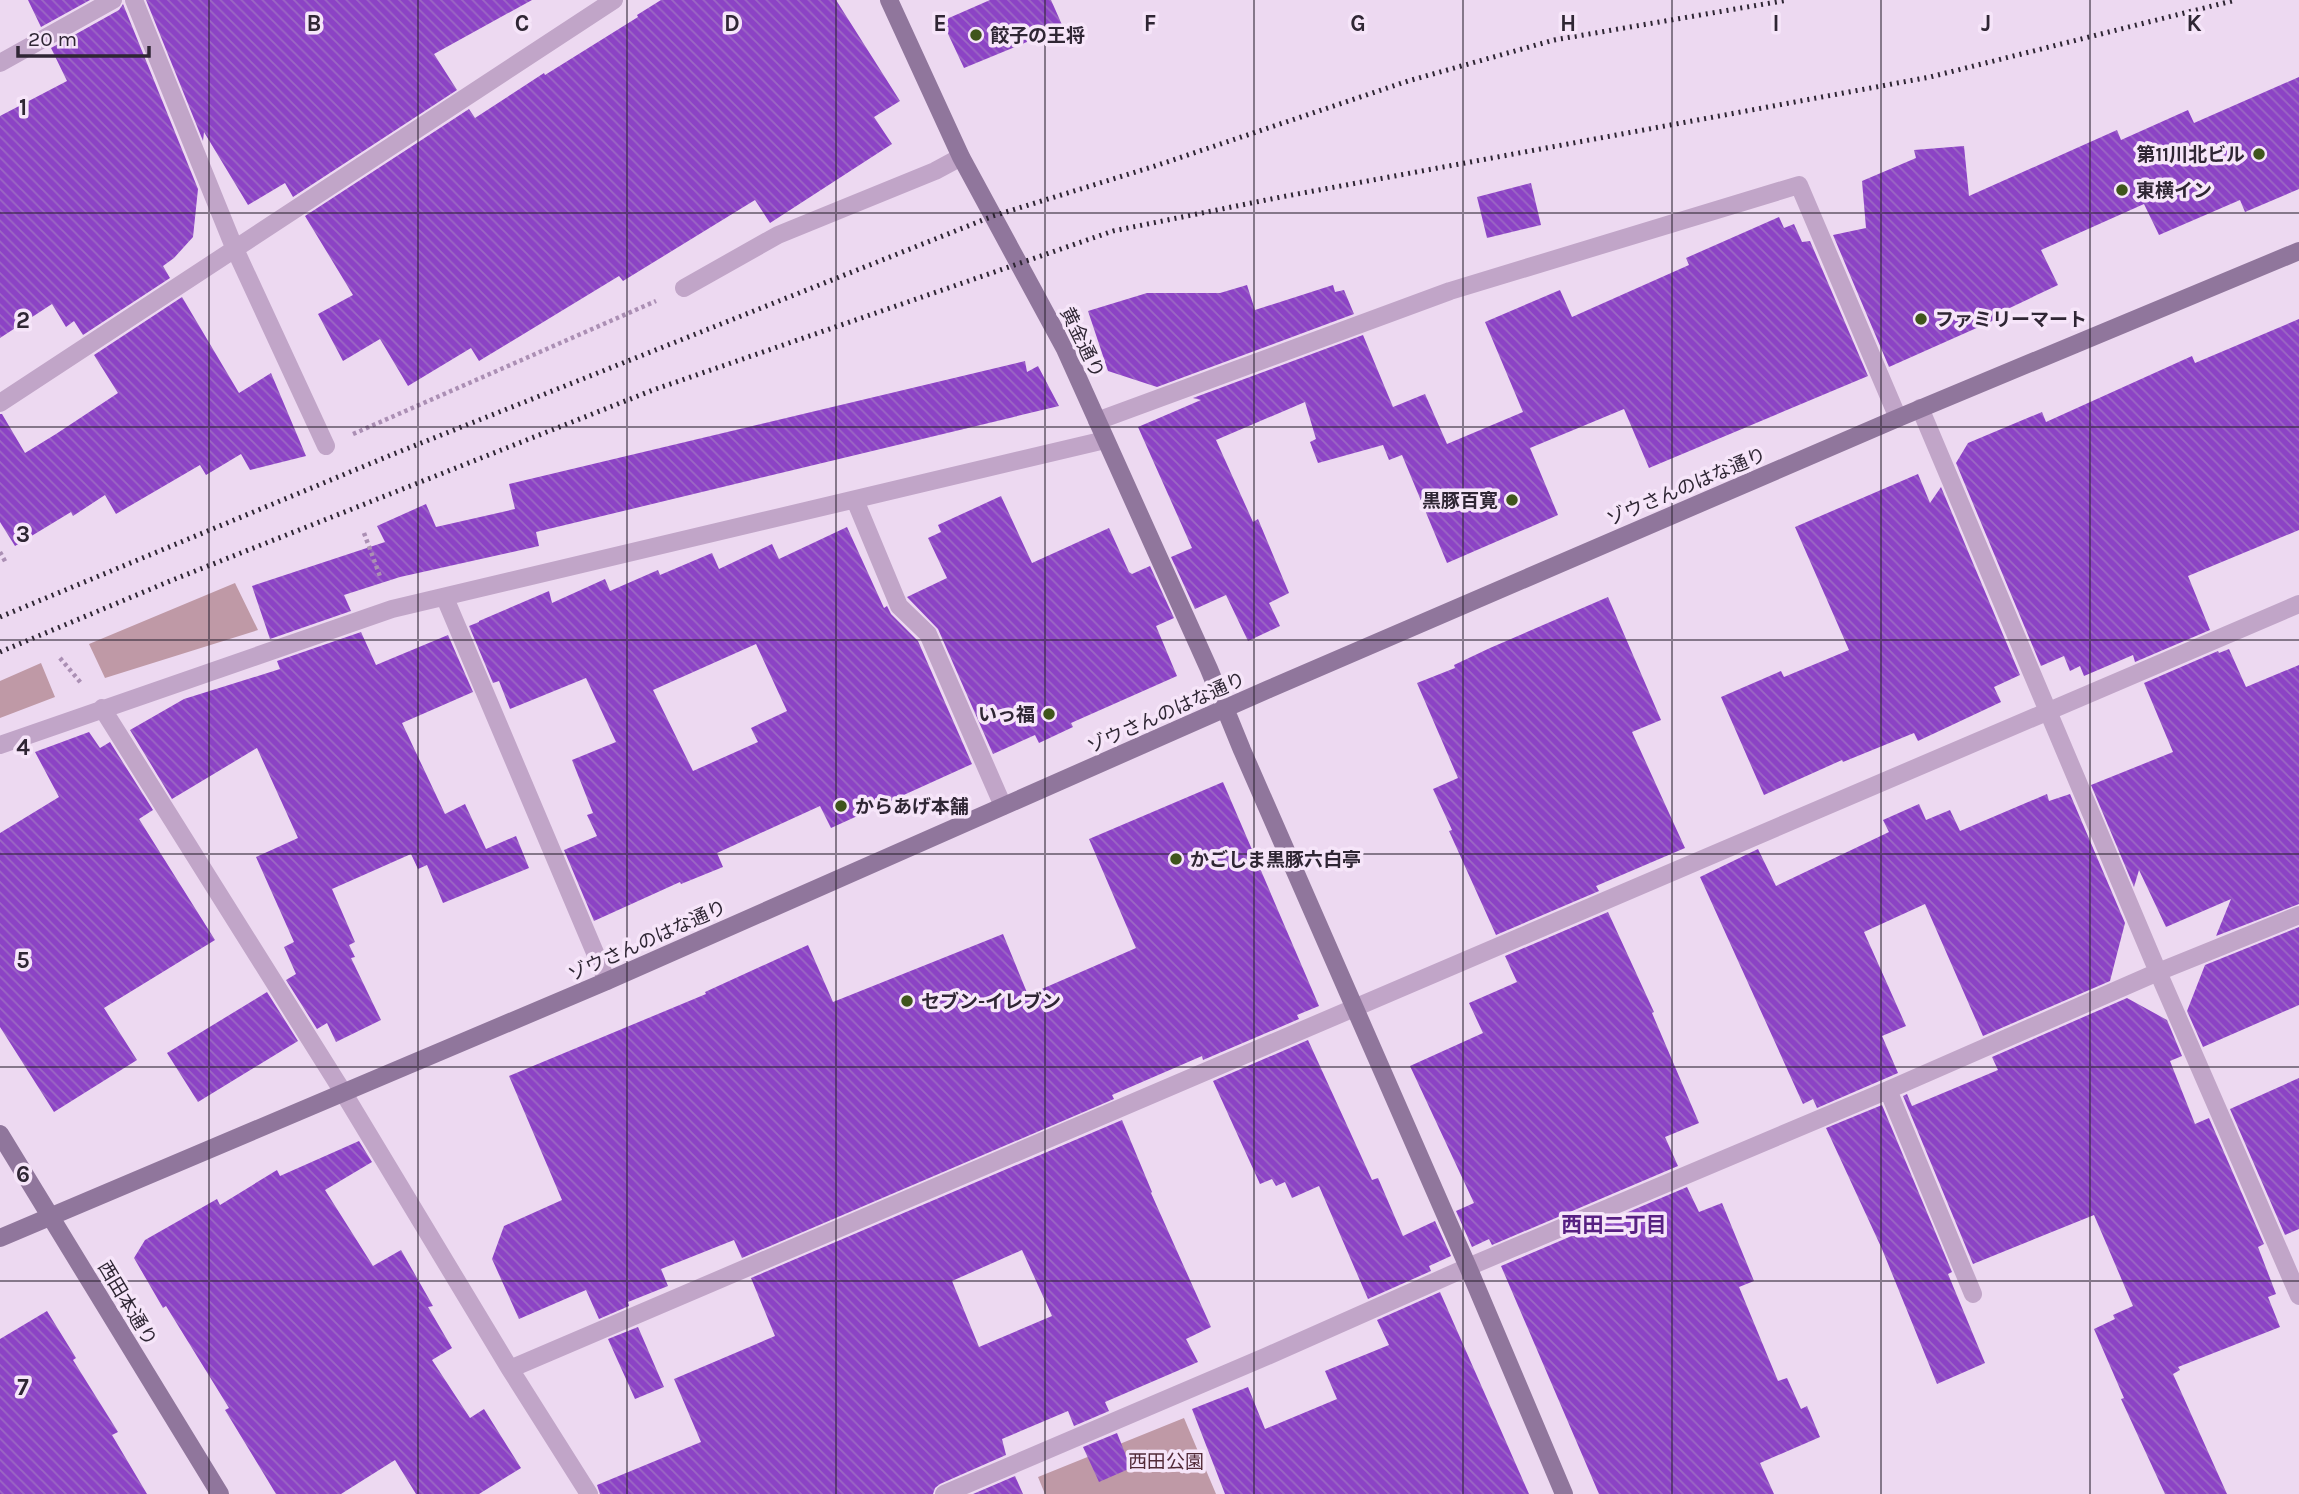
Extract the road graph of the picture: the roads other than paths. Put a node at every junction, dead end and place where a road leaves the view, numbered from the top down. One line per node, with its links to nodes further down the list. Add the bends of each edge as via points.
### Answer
1 (113, 0): 5 (street)
2 (134, 0): 7 (street)
3 (614, 0): 7 (street)
4 (889, 0): 6 (street, 黄金通り)
5 (0, 64)
6 (961, 157): 9 (street, via 778,235); 13 (street, 黄金通り, via 1065,349)
7 (234, 247): 10 (street); 15 (street)
8 (2299, 251): 11 (street, ゾウさんのはな通り)
9 (684, 288)
10 (0, 403)
11 (1920, 408): 12 (street, ゾウさんのはな通り); 21 (street)
12 (1898, 418): 13 (street, via 1799,185 1450,291); 20 (street, ゾウさんのはな通り)
13 (1097, 421): 14 (street, 黄金通り)
14 (1105, 440): 16 (street); 20 (street, 黄金通り)
15 (326, 446)
16 (855, 500): 17 (street); 23 (street, via 900,606 928,634)
17 (446, 598): 19 (street, via 392,609); 26 (street)
18 (2299, 604): 21 (street)
19 (102, 708): 22 (street); 29 (street)
20 (1225, 709): 23 (street, ゾウさんのはな通り); 27 (street, 黄金通り)
21 (2049, 712): 25 (street); 27 (street)
22 (0, 745)
23 (1003, 806): 26 (street, ゾウさんのはな通り)
24 (2299, 915): 25 (street)
25 (2158, 972): 28 (street); 35 (street)
26 (607, 981): 29 (street, ゾウさんのはな通り)
27 (1355, 1008): 33 (street, 黄金通り); 36 (street)
28 (1888, 1090): 33 (street); 34 (street)
29 (343, 1092): 31 (street, ゾウさんのはな通り); 36 (street)
30 (0, 1134): 31 (street, 西田本通り)
31 (51, 1215): 32 (street, ゾウさんのはな通り); 37 (street, 西田本通り)
32 (0, 1238)
33 (1468, 1267): 39 (street); 40 (street, 黄金通り)
34 (1973, 1294)
35 (2299, 1296)
36 (510, 1369): 38 (street)
37 (220, 1494)
38 (589, 1494)
39 (944, 1494)
40 (1564, 1494)

